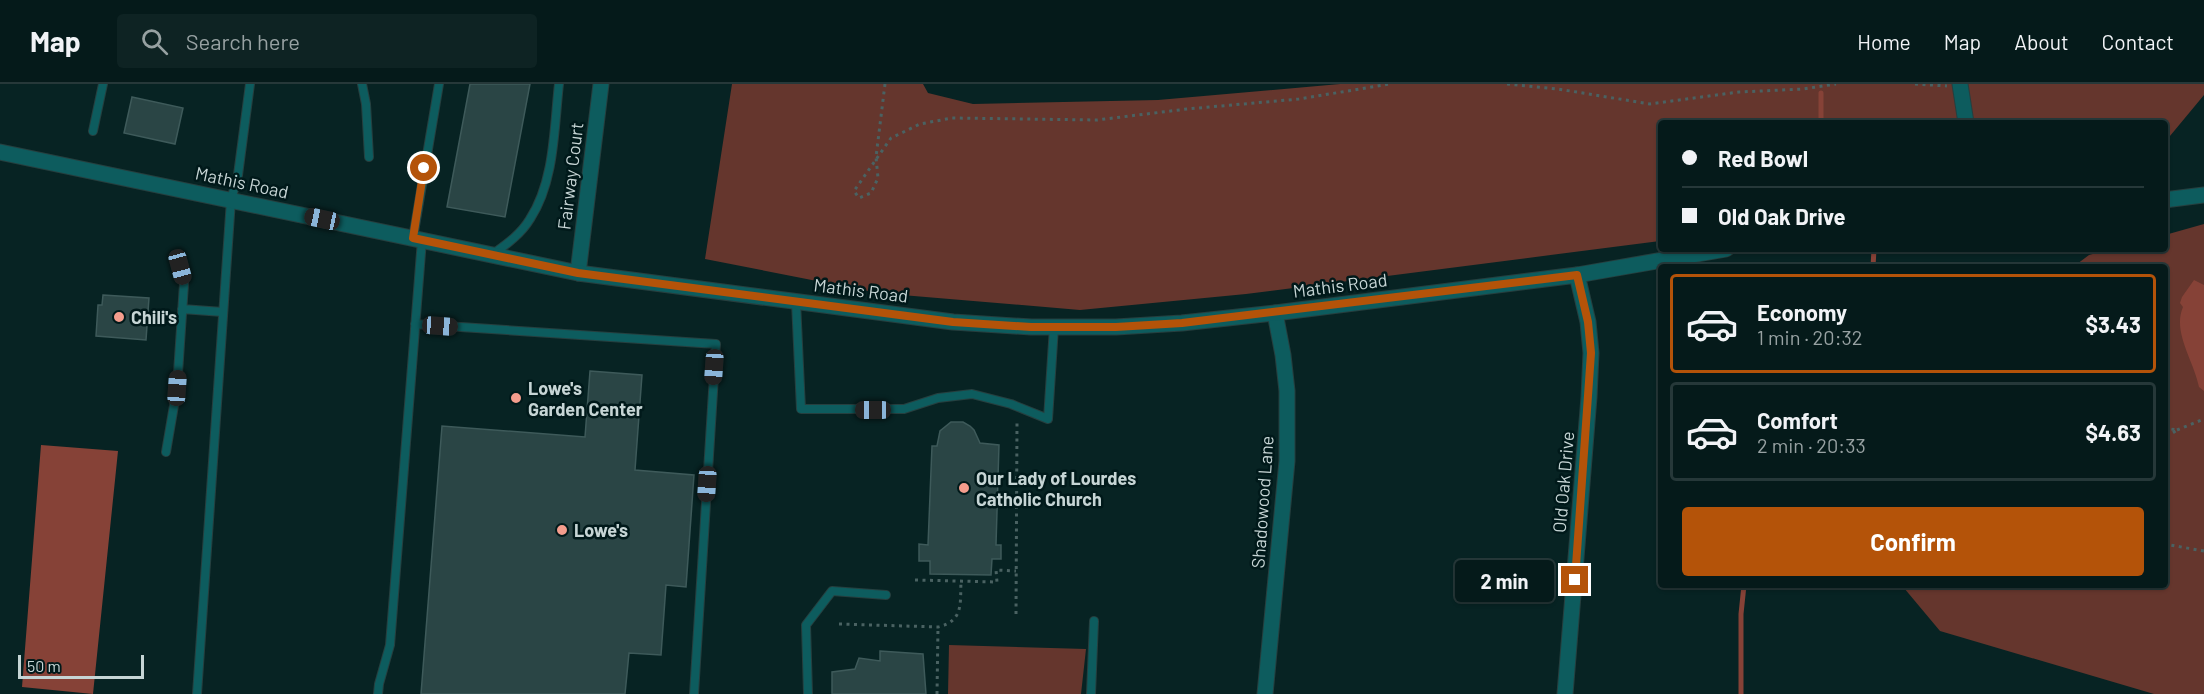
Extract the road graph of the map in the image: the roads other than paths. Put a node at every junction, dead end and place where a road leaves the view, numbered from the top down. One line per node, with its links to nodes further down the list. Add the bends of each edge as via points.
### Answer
1 (103, 84): 9 (lane)
2 (250, 84): 13 (lane)
3 (362, 84): 11 (lane)
4 (439, 84): 15 (lane)
5 (559, 84): 17 (lane, via 550,164 540,200 513,239)
6 (601, 84): 19 (street, Fairway Court)
7 (1960, 85): 8 (street)
8 (1966, 120)
9 (93, 131)
10 (0, 152): 13 (street, Mathis Road)
11 (369, 157)
12 (2204, 195): 14 (street)
13 (231, 200): 15 (street, Mathis Road); 23 (lane)
14 (2168, 200)
15 (418, 239): 17 (street, Mathis Road); 25 (lane)
16 (1709, 252): 20 (street, Mathis Road)
17 (492, 255): 19 (street, Mathis Road)
18 (180, 267): 22 (lane, via 184,284)
19 (578, 273): 21 (street, Mathis Road)
20 (1577, 275): 24 (street, Mathis Road); 36 (street, Old Oak Drive, via 1588,322 1590,397)
21 (796, 302): 26 (street, Mathis Road, via 953,322); 26 (lane, via 801,409 904,410 938,398 972,394 1048,418)
22 (182, 309): 23 (lane); 27 (lane, via 177,388)
23 (223, 312): 30 (lane)
24 (1275, 313): 26 (street, Mathis Road, via 1182,323); 35 (street, Shadowood Lane, via 1287,391 1287,461)
25 (415, 324): 31 (lane, via 390,645); 32 (lane, via 716,344)
26 (1054, 327)
27 (166, 452)
28 (886, 595): 33 (lane, via 832,591 806,625)
29 (1094, 621): 34 (lane)
30 (197, 694)
31 (378, 694)
32 (694, 694)
33 (808, 694)
34 (1091, 694)
35 (1265, 694)
36 (1565, 694)

